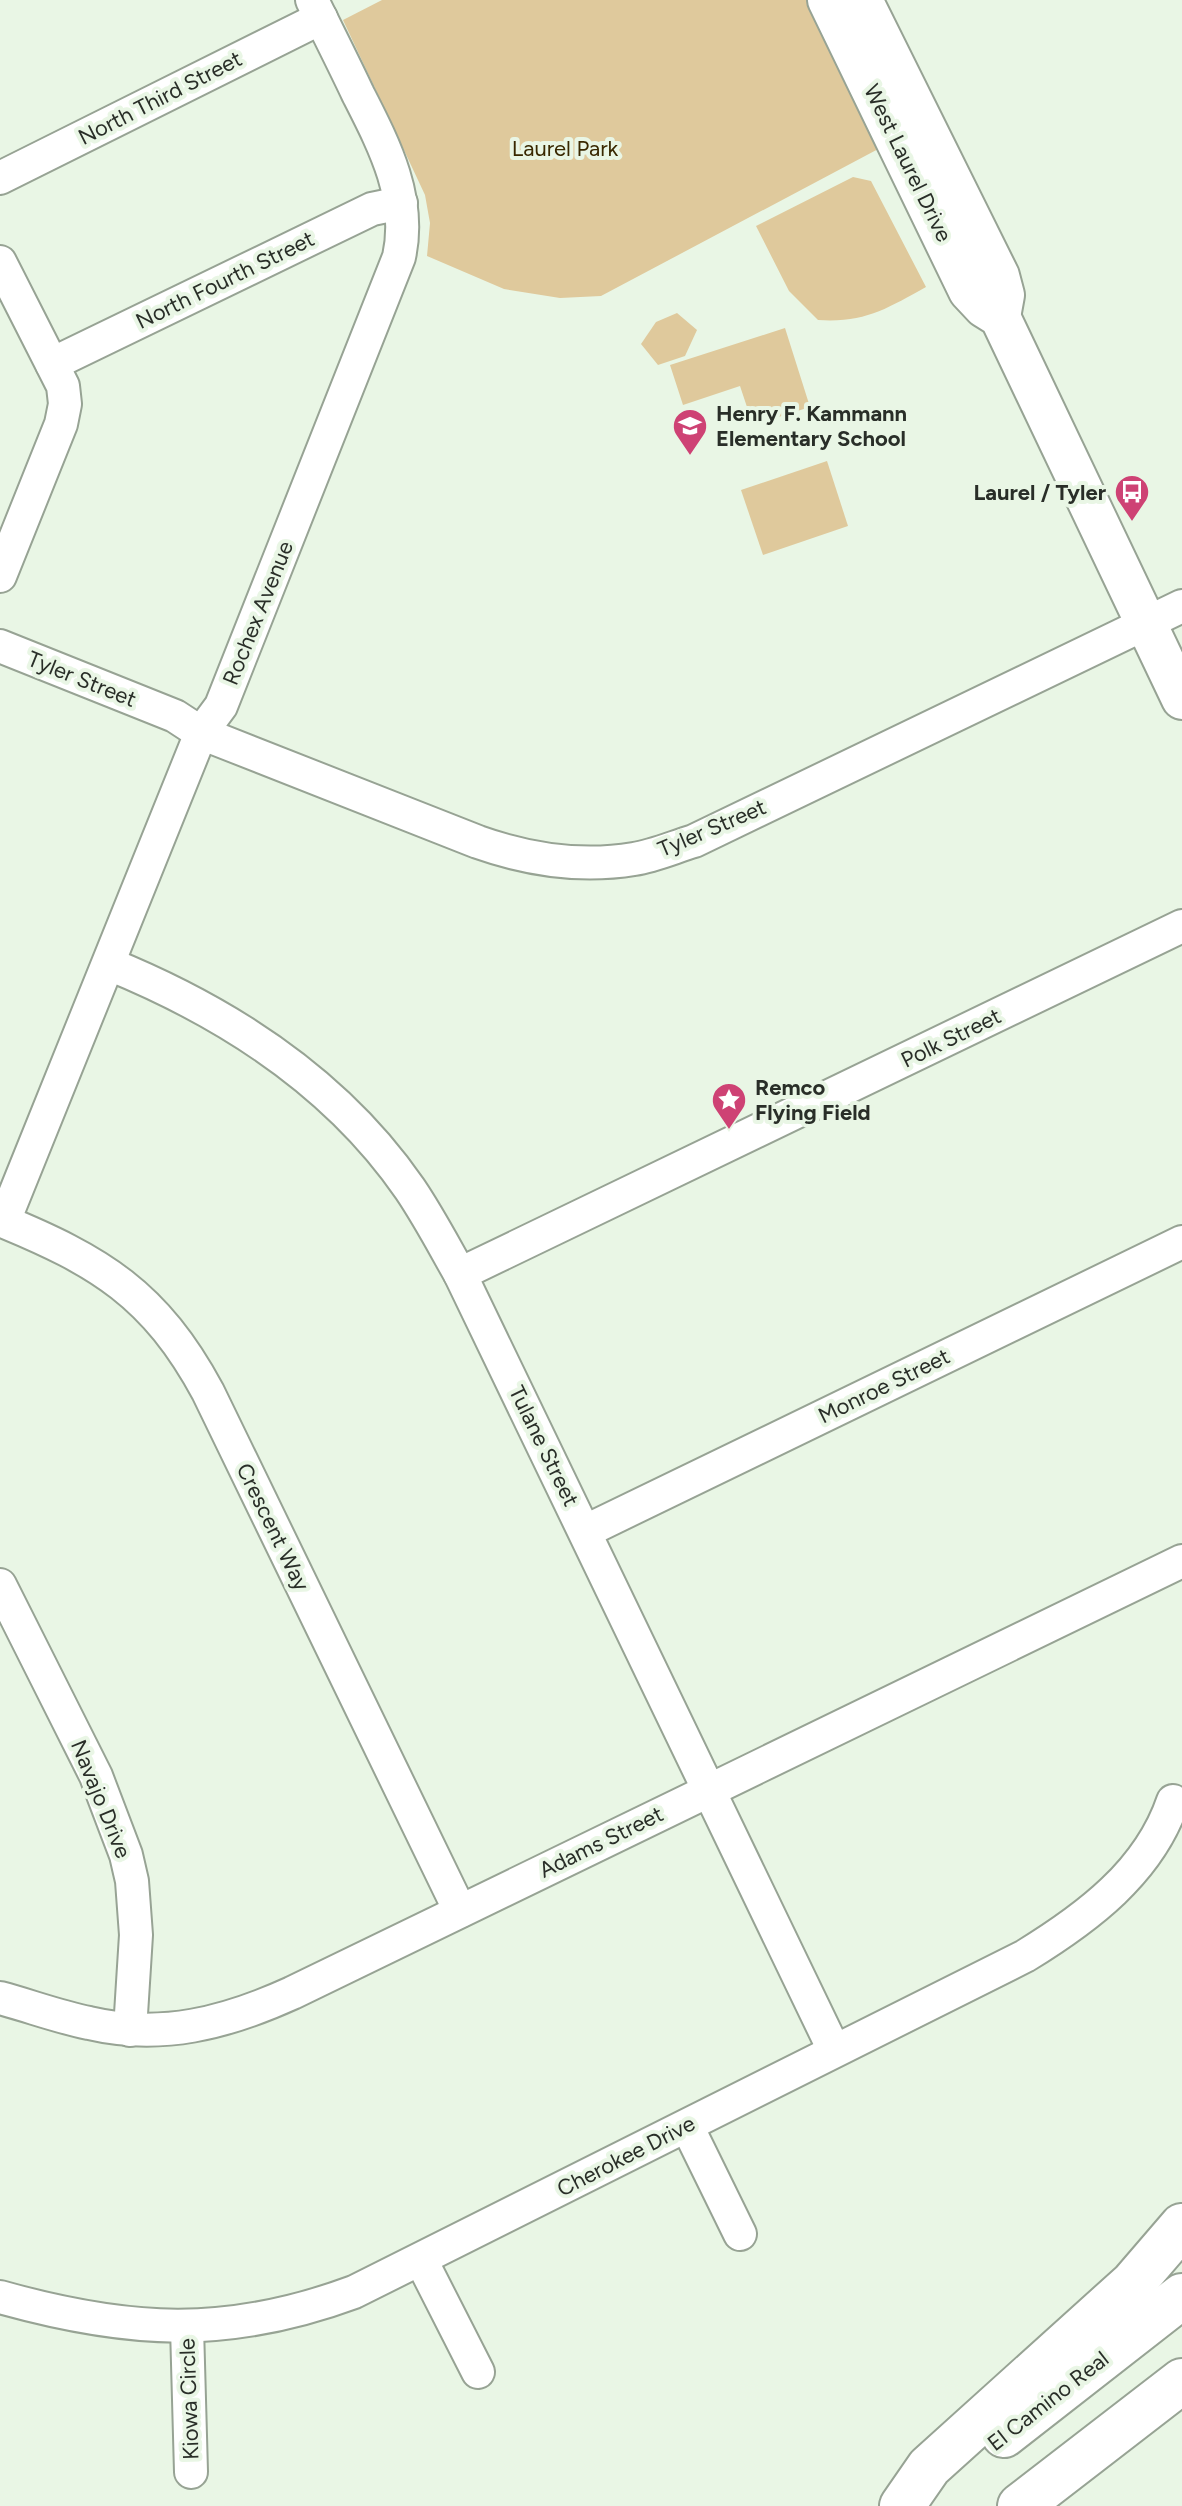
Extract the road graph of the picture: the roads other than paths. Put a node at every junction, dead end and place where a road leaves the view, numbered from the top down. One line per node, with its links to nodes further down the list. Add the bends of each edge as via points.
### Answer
1 (828, 0): 7 (main road, West Laurel Drive, via 969,291)
2 (862, 0): 7 (main road, West Laurel Drive, via 999,276 1004,295)
3 (316, 9): 4 (street, North Third Street); 5 (street, Rochex Avenue, via 381,141)
4 (0, 178)
5 (401, 203): 8 (street, North Fourth Street, via 372,209); 15 (street, Rochex Avenue, via 399,257 221,706)
6 (0, 262): 8 (street)
7 (1000, 317): 12 (main road, West Laurel Drive)
8 (52, 364): 9 (street, via 63,386 64,414)
9 (7, 542): 10 (street)
10 (0, 576)
11 (1182, 606): 12 (street, Tyler Street)
12 (1146, 625): 14 (main road, West Laurel Drive); 15 (street, Tyler Street, via 694,841 636,859 587,864 511,854)
13 (0, 646): 15 (street, Tyler Street, via 175,716)
14 (1182, 699)
15 (201, 733): 17 (street, Rochex Avenue)
16 (1182, 926): 20 (street, Polk Street)
17 (109, 964): 18 (street, Rochex Avenue); 20 (street, Tulane Street, via 228,1022 296,1068 393,1166)
18 (2, 1220): 26 (street, Crescent Way, via 107,1272 152,1312 188,1357)
19 (1182, 1242): 21 (street, Monroe Street)
20 (460, 1274): 21 (street, Tulane Street)
21 (586, 1531): 24 (street, Tulane Street)
22 (1182, 1561): 24 (street, Adams Street)
23 (0, 1585): 28 (street, Navajo Drive, via 96,1776 126,1855 136,1935)
24 (709, 1789): 26 (street, Adams Street); 29 (street, Tulane Street)
25 (1173, 1801): 29 (street, Cherokee Drive, via 1146,1855 1066,1930 992,1973)
26 (460, 1911): 28 (street, Adams Street, via 239,2016 177,2029)
27 (0, 1998): 28 (street, Adams Street)
28 (130, 2030)
29 (834, 2050): 30 (street, Cherokee Drive)
30 (687, 2126): 32 (street); 33 (street, Cherokee Drive)
31 (1182, 2226): 40 (highway, via 1133,2283 929,2467)
32 (740, 2234)
33 (421, 2260): 36 (street, Cherokee Drive, via 299,2311); 37 (street)
34 (1182, 2296): 41 (highway, El Camino Real)
35 (0, 2297): 36 (street, Cherokee Drive, via 96,2321)
36 (187, 2327): 39 (street, Kiowa Circle)
37 (478, 2372)
38 (1182, 2381): 42 (highway)
39 (191, 2472)
40 (902, 2506)
41 (914, 2506)
42 (1020, 2506)

